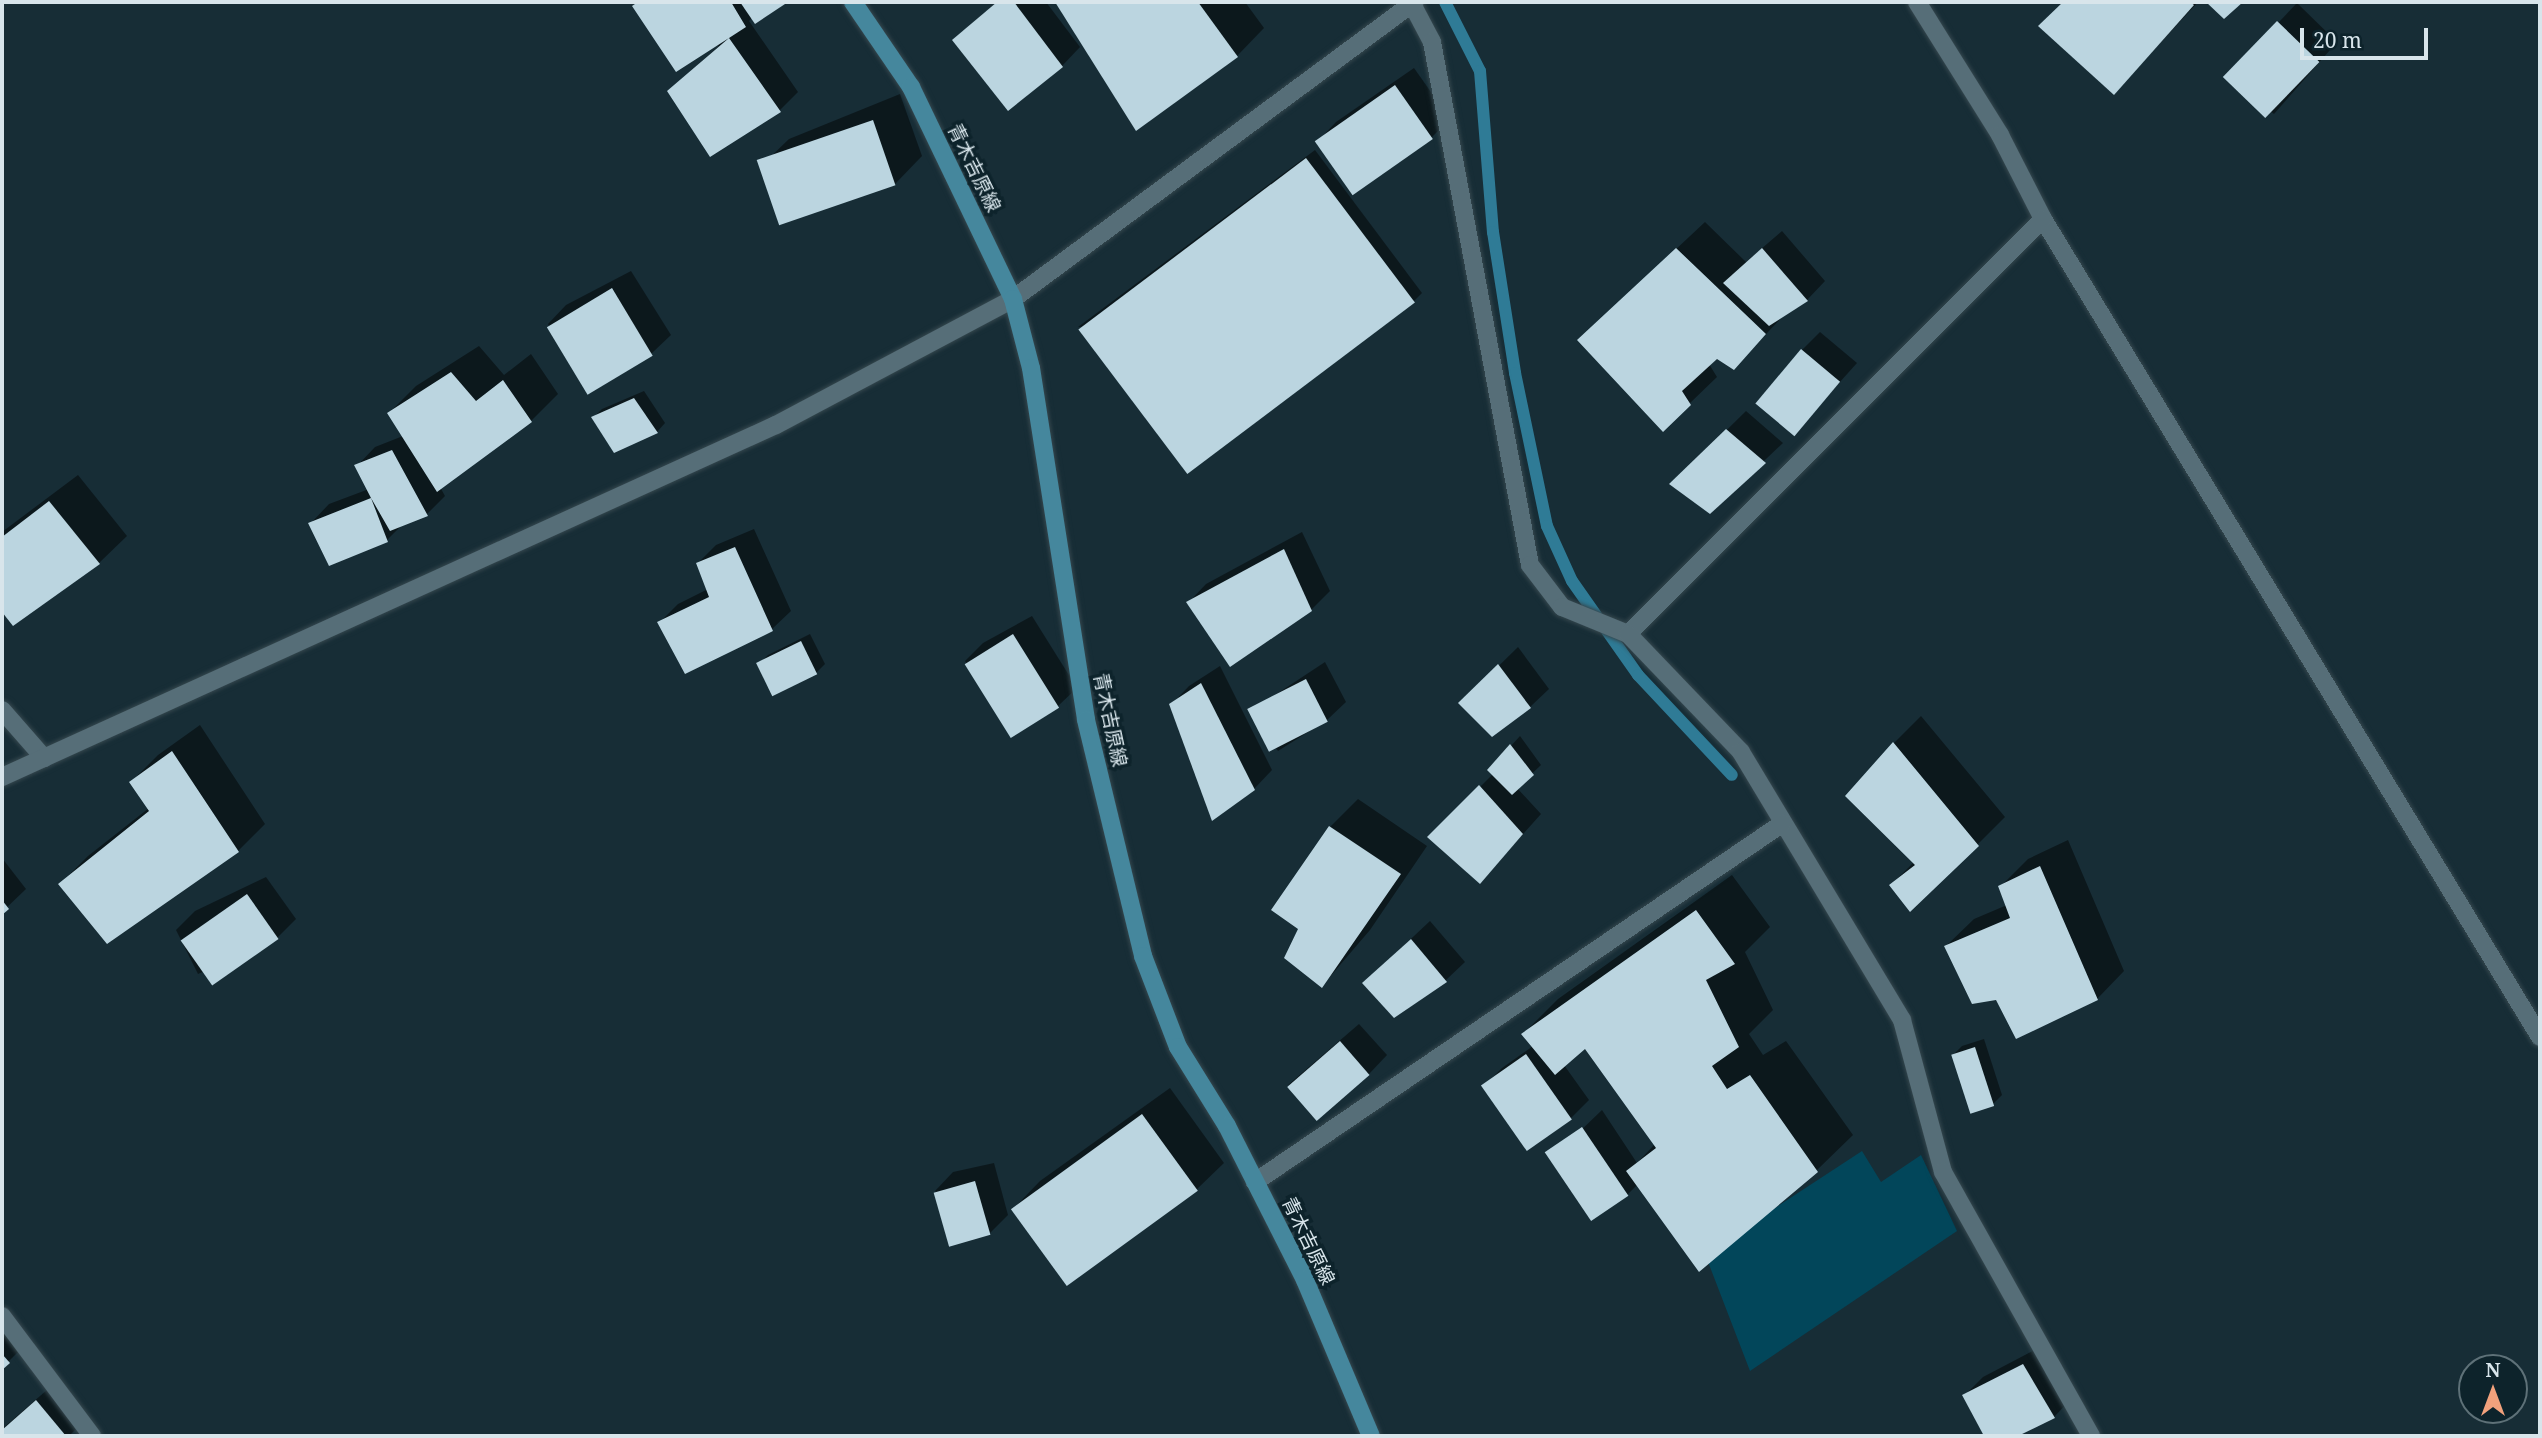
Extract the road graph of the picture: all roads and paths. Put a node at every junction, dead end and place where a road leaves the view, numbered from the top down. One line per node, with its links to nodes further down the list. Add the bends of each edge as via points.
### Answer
1 (853, 2): 5 (main road, 青木吉原線, via 911,87)
2 (1917, 2): 4 (street, via 2000,135)
3 (1414, 3): 5 (street); 6 (street, via 1432,43 1530,565 1562,607)
4 (2043, 219): 6 (street); 11 (street)
5 (1013, 299): 8 (street, via 776,425); 12 (main road, 青木吉原線, via 1031,368 1086,720 1143,956 1178,1047)
6 (1628, 634): 10 (street, via 1741,752)
7 (2, 710): 8 (street)
8 (44, 758): 9 (street)
9 (2, 777)
10 (1783, 823): 12 (street); 16 (street, via 1902,1020 1943,1172)
11 (2540, 1037)
12 (1255, 1182): 15 (main road, 青木吉原線, via 1305,1280)
13 (2, 1316): 14 (street)
14 (92, 1436)
15 (1371, 1436)
16 (2091, 1436)

